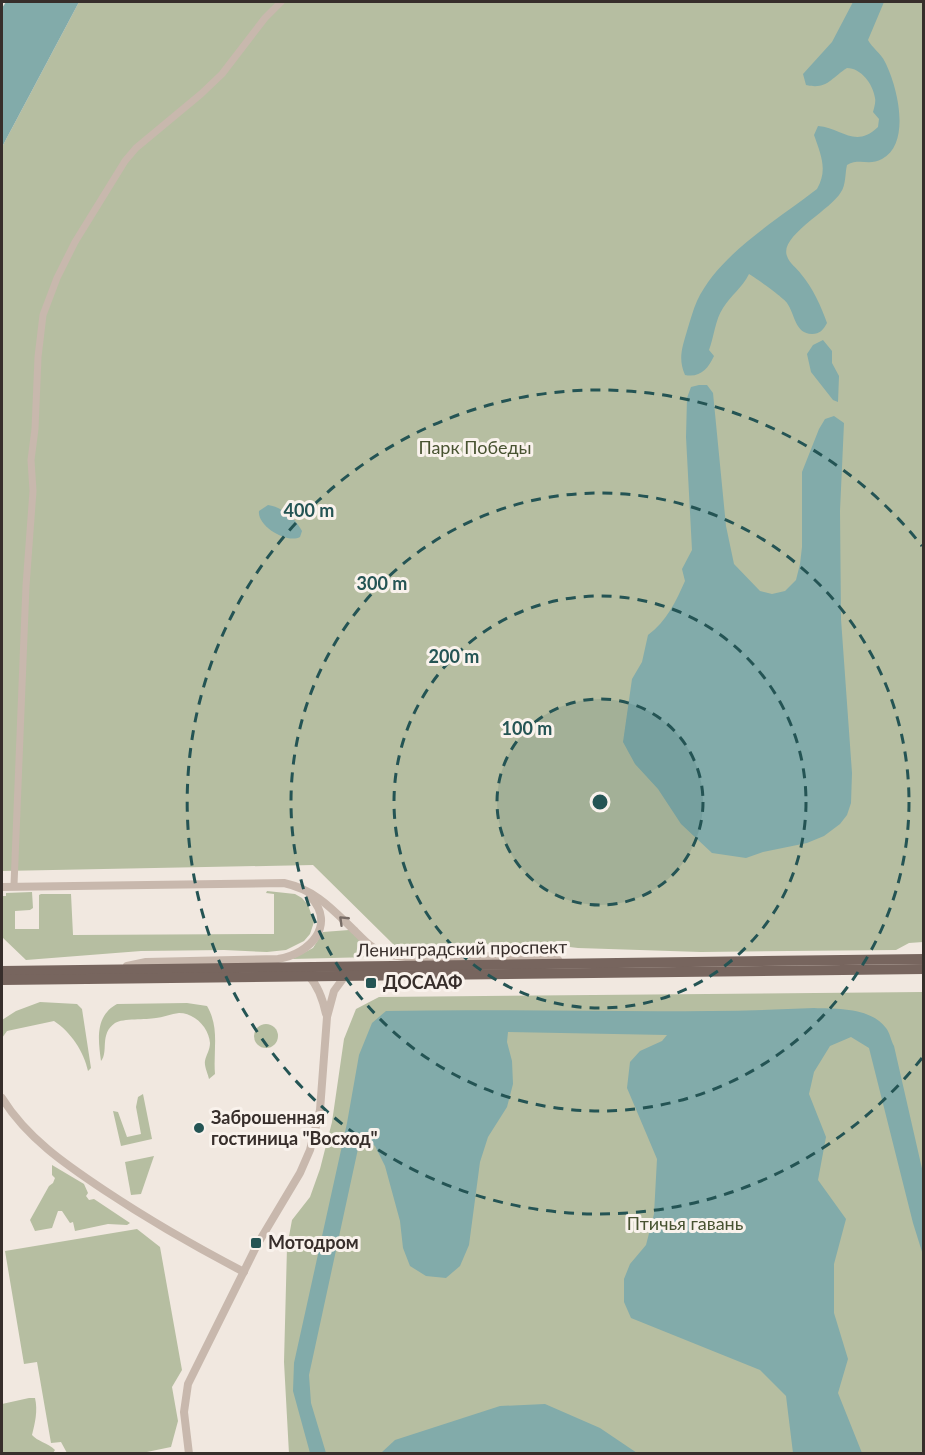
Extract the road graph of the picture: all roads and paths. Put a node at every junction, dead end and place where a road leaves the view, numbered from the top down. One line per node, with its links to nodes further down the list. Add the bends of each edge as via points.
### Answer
1 (281, 2): 2 (street, via 222,74 125,160 75,242 43,315 31,460 33,491)
2 (14, 885): 3 (street); 4 (street)
3 (292, 885): 6 (street, one-way to 3, via 536,956 415,957 385,953 364,940 313,893); 8 (street, via 311,897 320,914 316,938 298,954 278,959 146,962)
4 (2, 887)
5 (924, 959): 6 (main road, Ленинградский проспект)
6 (577, 964): 8 (main road, Ленинградский проспект)
7 (924, 969): 11 (main road, Ленинградский проспект)
8 (111, 970): 9 (main road, Ленинградский проспект)
9 (2, 971)
10 (309, 976): 11 (main road, Ленинградский проспект); 12 (main road, Ленинградский проспект); 13 (street)
11 (345, 976): 13 (street, via 334,991)
12 (2, 980)
13 (327, 1017): 15 (street, via 320,1110 310,1150)
14 (2, 1098): 15 (street, via 21,1125 63,1162 157,1225)
15 (244, 1272): 16 (street, via 188,1384 184,1412)
16 (189, 1454)

